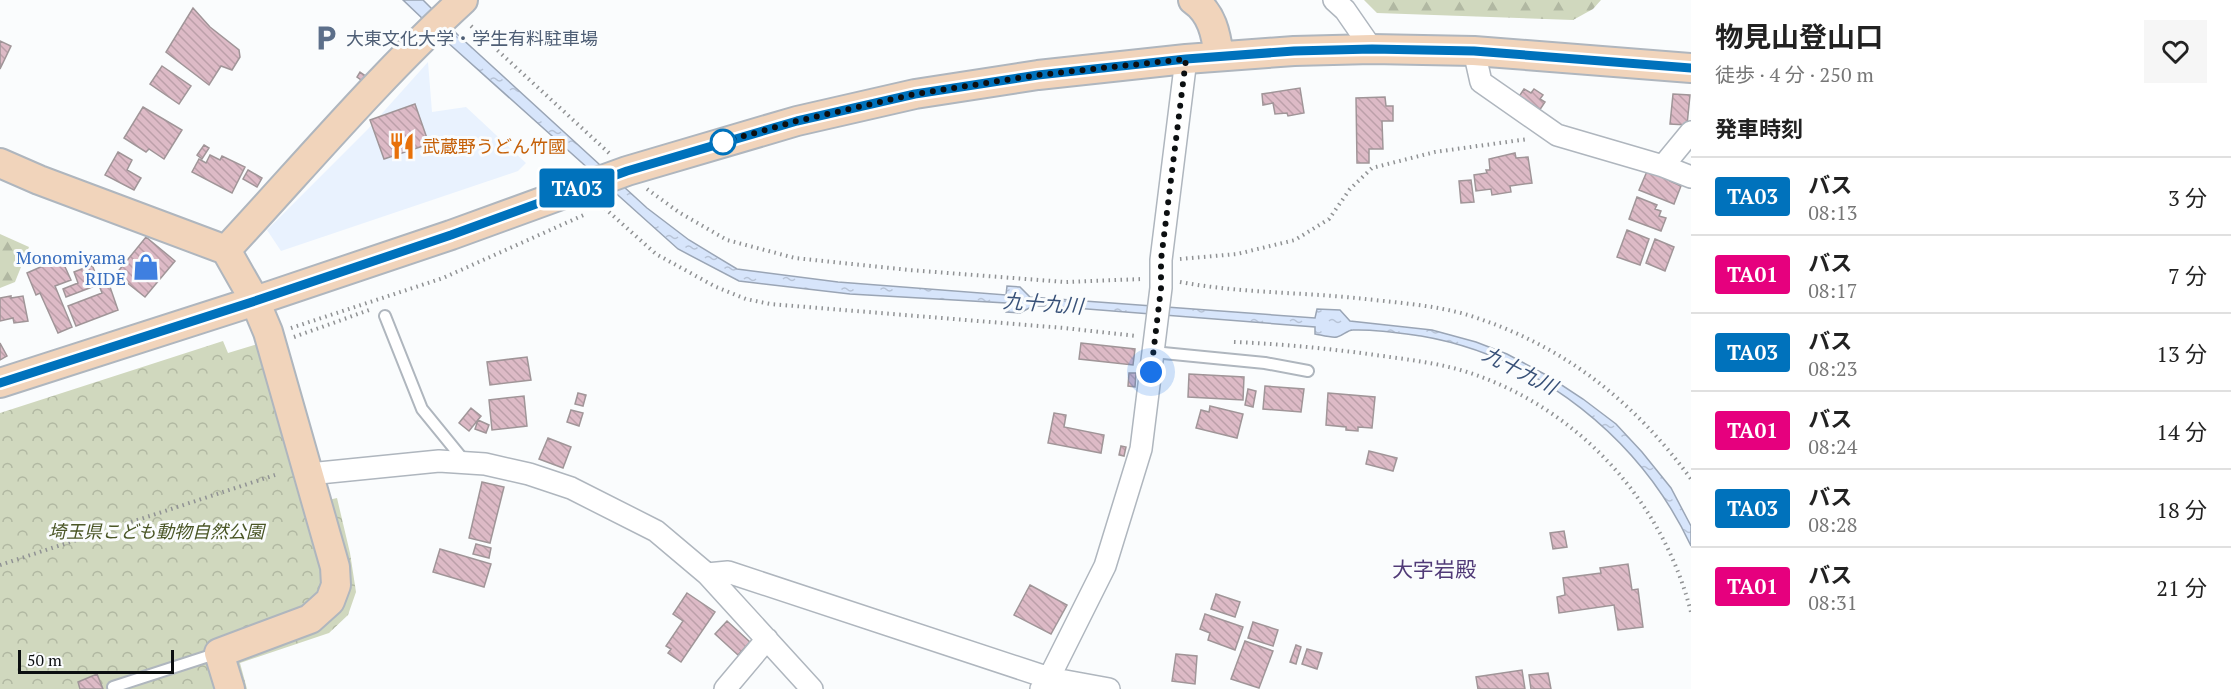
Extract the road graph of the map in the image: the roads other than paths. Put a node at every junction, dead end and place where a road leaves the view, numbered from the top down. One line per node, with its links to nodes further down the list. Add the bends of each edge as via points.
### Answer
1 (1193, 0): 6 (main road, via 1215,30)
2 (1334, 0): 4 (street)
3 (458, 4): 13 (main road, via 379,81)
4 (1372, 49): 5 (main road); 6 (main road)
5 (1474, 51): 8 (main road); 11 (street, via 1481,82 1557,135)
6 (1219, 56): 7 (main road)
7 (1186, 59): 14 (main road, via 1038,75 915,94 797,121 580,186 451,235); 16 (street, via 1161,260 1161,288)
8 (1691, 68)
9 (1691, 132): 11 (street)
10 (0, 163): 13 (main road)
11 (1663, 166): 12 (street)
12 (1691, 177)
13 (226, 250): 14 (main road)
14 (255, 301): 18 (main road); 20 (main road, via 268,332)
15 (385, 316): 19 (lane, via 422,409)
16 (1149, 340): 17 (lane); 24 (street, via 1142,449 1123,513 1105,566)
17 (1308, 371)
18 (0, 383)
19 (466, 463): 20 (street, via 440,461); 21 (street, via 530,474 571,488 656,531)
20 (309, 474): 23 (main road, via 335,567 336,585 330,601 310,619)
21 (707, 574): 22 (street); 24 (street, via 728,572)
22 (767, 639): 27 (street); 28 (street)
23 (219, 653): 25 (lane); 26 (main road)
24 (1045, 684): 29 (street)
25 (113, 687)
26 (230, 689)
27 (725, 689)
28 (812, 689)
29 (1109, 689)

